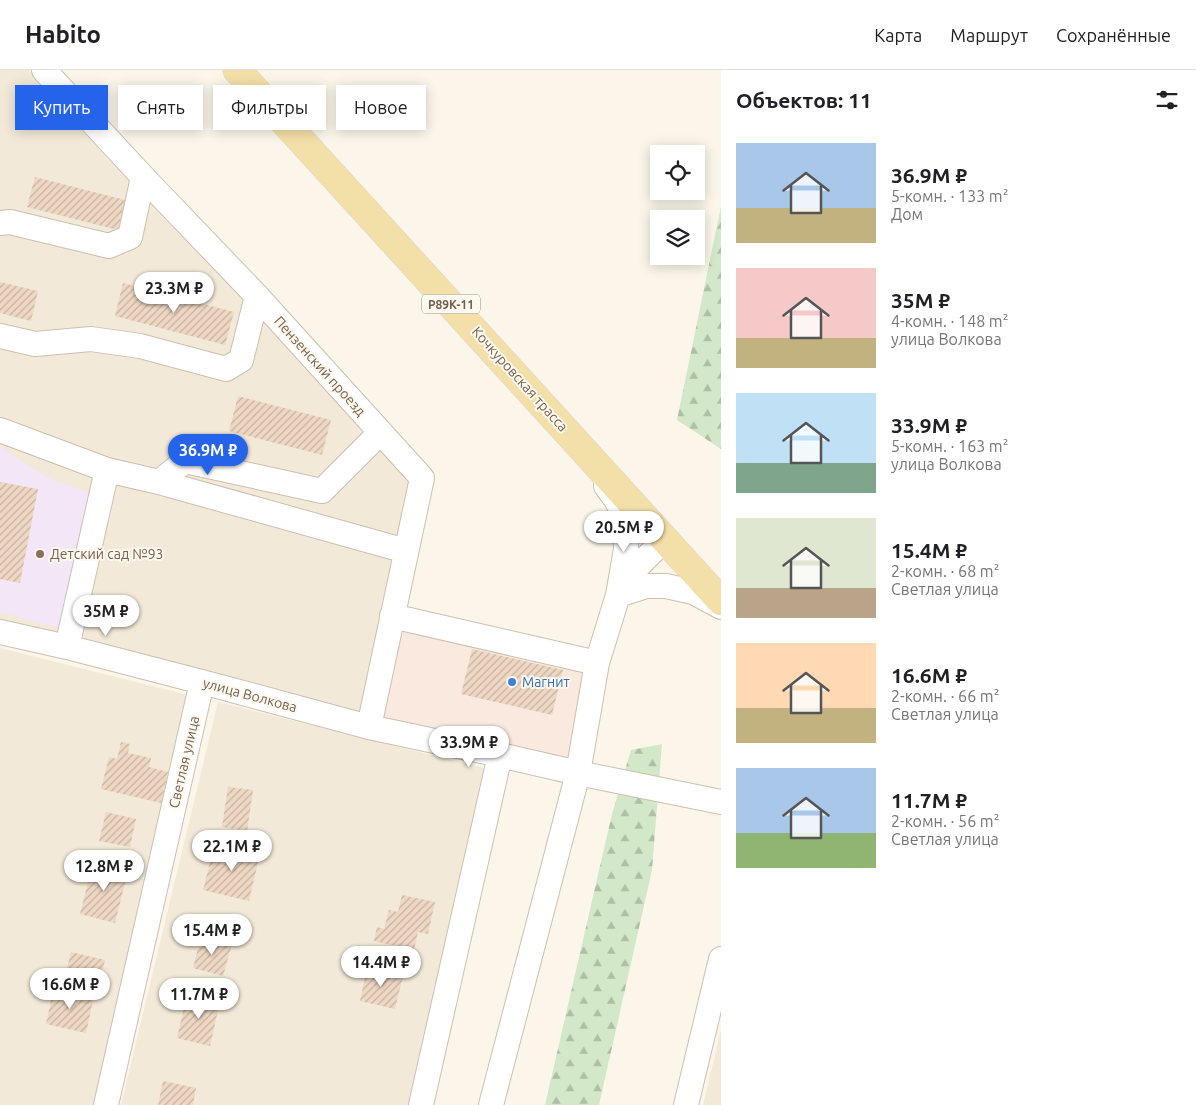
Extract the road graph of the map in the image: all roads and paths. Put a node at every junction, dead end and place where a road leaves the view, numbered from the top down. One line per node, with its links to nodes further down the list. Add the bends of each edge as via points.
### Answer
1 (44, 70): 3 (street, Пензенский проезд)
2 (237, 70): 7 (main road, Кочкуровская трасса / Р89К-11)
3 (143, 177): 4 (street, via 130,237 109,246 10,222); 5 (street, Пензенский проезд)
4 (0, 223)
5 (257, 296): 6 (street, via 241,360 226,368 140,346 101,340 35,344); 9 (street, Пензенский проезд)
6 (0, 336)
7 (550, 412): 12 (main road, Кочкуровская трасса / Р89К-11); 14 (street, via 618,501 625,519 626,549)
8 (0, 430): 10 (street)
9 (380, 433): 11 (street, via 322,491 185,460); 13 (street, Пензенский проезд, via 422,478)
10 (107, 470): 11 (street); 19 (street)
11 (159, 482): 13 (street)
12 (665, 539): 14 (street, via 634,570); 15 (main road, Кочкуровская трасса / Р89К-11)
13 (406, 551): 17 (street, Пензенский проезд)
14 (618, 594): 16 (street, via 646,586 666,586 693,592); 20 (street)
15 (721, 601)
16 (721, 607)
17 (392, 616): 20 (street); 22 (street, Пензенский проезд)
18 (0, 632): 19 (street, улица Волкова)
19 (68, 647): 21 (street, улица Волкова)
20 (597, 664): 24 (street)
21 (202, 682): 22 (street, улица Волкова); 27 (street, Светлая улица)
22 (369, 727): 23 (street, улица Волкова)
23 (500, 755): 24 (street, улица Волкова); 28 (street)
24 (578, 773): 25 (street, улица Волкова); 29 (street)
25 (721, 802)
26 (721, 959): 30 (street)
27 (106, 1105)
28 (421, 1105)
29 (491, 1105)
30 (686, 1105)

